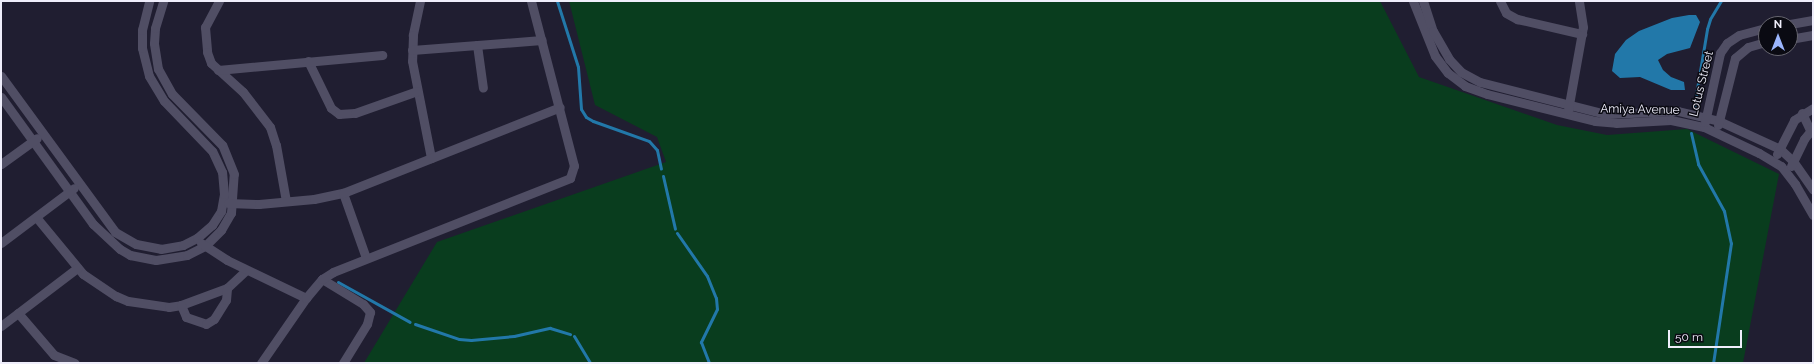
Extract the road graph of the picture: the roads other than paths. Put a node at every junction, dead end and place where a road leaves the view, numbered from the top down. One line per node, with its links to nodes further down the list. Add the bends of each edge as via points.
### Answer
1 (149, 1): 51 (street, via 142,30 142,48 149,76 164,101 212,151 222,172)
2 (162, 1): 53 (street, via 155,28 155,57 158,69 172,94 222,145 234,174)
3 (219, 1): 24 (street, via 205,27 204,40 211,63)
4 (420, 1): 20 (street)
5 (530, 1): 17 (street)
6 (1413, 1): 33 (street, Amiya Avenue, via 1430,46 1455,80 1487,94)
7 (1423, 1): 29 (street, Amiya Avenue, via 1438,42 1449,60 1461,72 1489,86)
8 (1500, 1): 13 (street, via 1506,12 1517,19)
9 (1579, 1): 13 (street, via 1583,20)
10 (1813, 20): 11 (street)
11 (1798, 23)
12 (1758, 29): 15 (street, Lotus Street)
13 (1582, 34): 29 (street)
14 (1813, 35): 16 (street)
15 (1733, 38): 21 (street); 34 (street, Lotus Street, via 1720,53)
16 (1798, 38)
17 (542, 40): 19 (street); 30 (street)
18 (1758, 44): 21 (street)
19 (477, 45): 20 (street); 26 (street)
20 (412, 50): 27 (street)
21 (1740, 52): 35 (street, Lotus Street, via 1731,72)
22 (382, 55): 23 (street)
23 (308, 61): 24 (street); 27 (street, via 338,117)
24 (218, 70): 52 (street, via 243,92 270,127 276,145)
25 (1, 76): 39 (street)
26 (483, 88)
27 (417, 91): 42 (street)
28 (1, 97): 40 (street)
29 (1568, 105): 33 (street); 34 (street, Amiya Avenue, via 1606,114 1671,110)
30 (560, 107): 42 (street); 60 (street, via 574,166 570,178)
31 (1813, 108): 32 (street)
32 (1802, 113): 37 (street); 41 (street, via 1794,120)
33 (1567, 115): 36 (street, Amiya Avenue, via 1605,123 1671,120)
34 (1706, 116): 35 (street, Amiya Avenue); 36 (street, Lotus Street)
35 (1719, 120): 38 (street, Lotus Street); 41 (street, Amiya Avenue)
36 (1704, 127): 38 (street, Amiya Avenue)
37 (1811, 129): 44 (street)
38 (1716, 132): 43 (street, Amiya Avenue)
39 (43, 134): 40 (street); 47 (street)
40 (32, 142): 45 (street); 49 (street)
41 (1780, 149): 43 (street); 44 (street, Amiya Avenue)
42 (431, 158): 50 (street)
43 (1774, 161): 46 (street, Amiya Avenue)
44 (1793, 161): 46 (street); 48 (street, Amiya Avenue)
45 (2, 162)
46 (1788, 173): 54 (street, Amiya Avenue)
47 (79, 184): 49 (street); 57 (street, via 108,224 124,239 161,249 184,245)
48 (1813, 190)
49 (69, 191): 56 (street); 59 (street, via 101,234 130,255 156,260 173,259)
50 (343, 193): 52 (street); 60 (street)
51 (222, 202): 53 (street); 57 (street, via 212,225)
52 (286, 202): 53 (street)
53 (233, 203): 59 (street, via 228,220 214,239)
54 (1810, 203): 55 (street, Amiya Avenue)
55 (1813, 216)
56 (36, 217): 58 (street); 61 (street)
57 (197, 238): 59 (street)
58 (1, 243)
59 (205, 246): 62 (street)
60 (366, 258): 63 (street)
61 (77, 268): 66 (street, via 122,299 146,304); 67 (street)
62 (246, 270): 64 (street); 65 (street)
63 (322, 279): 65 (street); 71 (street, via 363,304 370,312 367,324)
64 (227, 288): 66 (street); 66 (street, via 226,300 214,319 206,324 186,317)
65 (306, 298): 70 (street)
66 (181, 305)
67 (18, 313): 68 (street); 69 (street, via 54,355)
68 (1, 326)
69 (75, 363)
70 (261, 363)
71 (343, 363)

